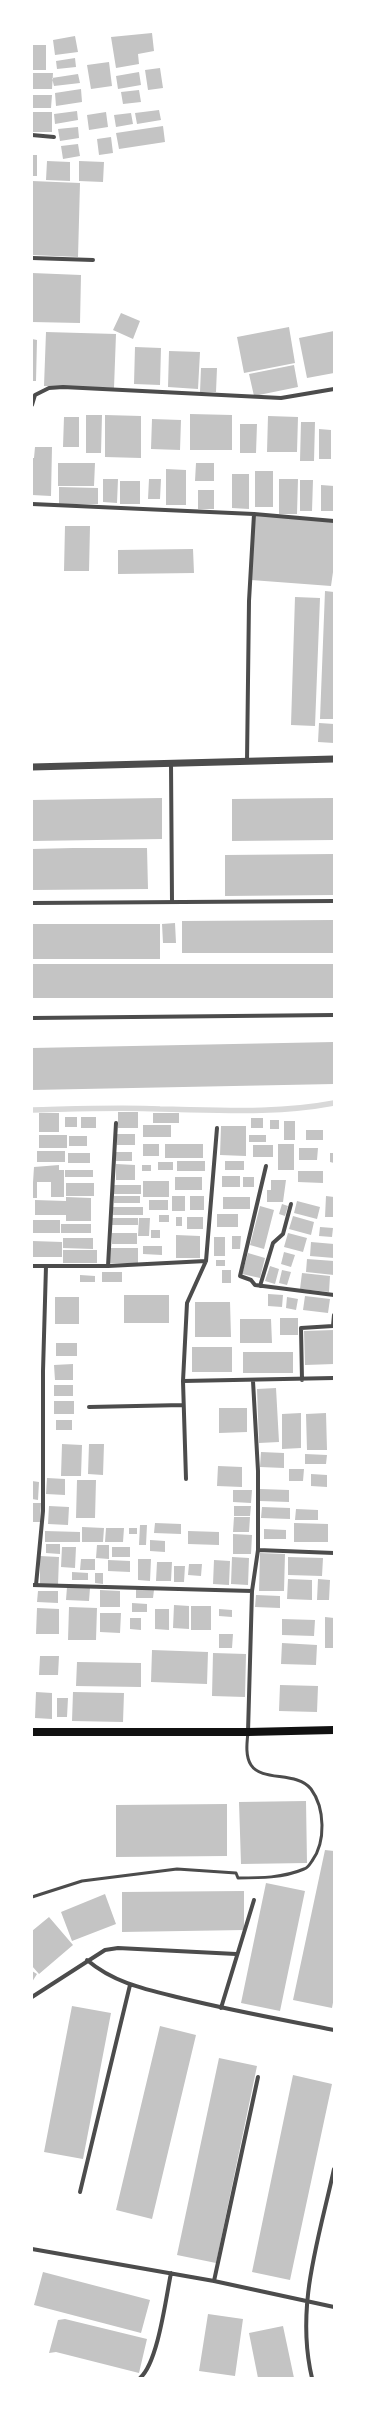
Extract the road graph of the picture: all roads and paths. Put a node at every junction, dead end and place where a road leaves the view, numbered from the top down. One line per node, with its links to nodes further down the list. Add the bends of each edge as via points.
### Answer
1 (32, 135): 2 (street)
2 (54, 137)
3 (32, 258): 4 (street)
4 (93, 260)
5 (334, 389): 6 (street, via 281,398 63,387 49,388 35,395)
6 (32, 405)
7 (32, 504): 8 (street)
8 (254, 514): 9 (street); 11 (street)
9 (334, 522)
10 (334, 759): 11 (street)
11 (247, 761): 12 (street)
12 (171, 763): 13 (street); 14 (street)
13 (32, 767)
14 (172, 902): 15 (street); 16 (street)
15 (334, 902)
16 (32, 903)
17 (334, 1015): 18 (street)
18 (32, 1018)
19 (116, 1123): 26 (street)
20 (217, 1128): 23 (street)
21 (266, 1166): 27 (street, via 240,1274 241,1277)
22 (291, 1204): 27 (street, via 283,1234 273,1243)
23 (206, 1261): 26 (street); 32 (street, via 187,1303)
24 (32, 1266): 25 (street)
25 (46, 1266): 26 (street); 39 (street, via 43,1511)
26 (108, 1266)
27 (260, 1286): 28 (street)
28 (334, 1295)
29 (334, 1315): 31 (street, via 334,1326 300,1328)
30 (334, 1378): 31 (street)
31 (302, 1380): 33 (street)
32 (183, 1381): 33 (street); 34 (street)
33 (253, 1381): 37 (street, via 258,1471)
34 (183, 1405): 35 (street); 36 (street)
35 (89, 1407)
36 (186, 1479)
37 (258, 1550): 38 (street); 40 (street)
38 (334, 1553)
39 (34, 1585): 40 (street)
40 (252, 1590): 43 (street)
41 (334, 1730): 43 (main road)
42 (32, 1732): 43 (main road)
43 (248, 1732): 44 (lane, via 247,1752 250,1765 258,1772 301,1781 311,1789 320,1807 322,1827 318,1853 306,1869 270,1878 238,1878 236,1873 177,1869 82,1881)
44 (32, 1897)
45 (254, 1900): 46 (street, via 245,1934)
46 (236, 1954): 47 (street, via 118,1948 105,1950); 50 (street)
47 (87, 1960): 48 (street, via 102,1973); 49 (street)
48 (130, 1985): 50 (street); 54 (street)
49 (32, 1998)
50 (221, 2008): 51 (street)
51 (334, 2030)
52 (258, 2077): 57 (street)
53 (334, 2169): 58 (street)
54 (80, 2192)
55 (32, 2250): 56 (street)
56 (171, 2273): 57 (street); 60 (street, via 158,2336 146,2372)
57 (214, 2281): 58 (street)
58 (306, 2301): 59 (street); 61 (street, via 305,2333)
59 (334, 2307)
60 (140, 2378)
61 (312, 2378)

